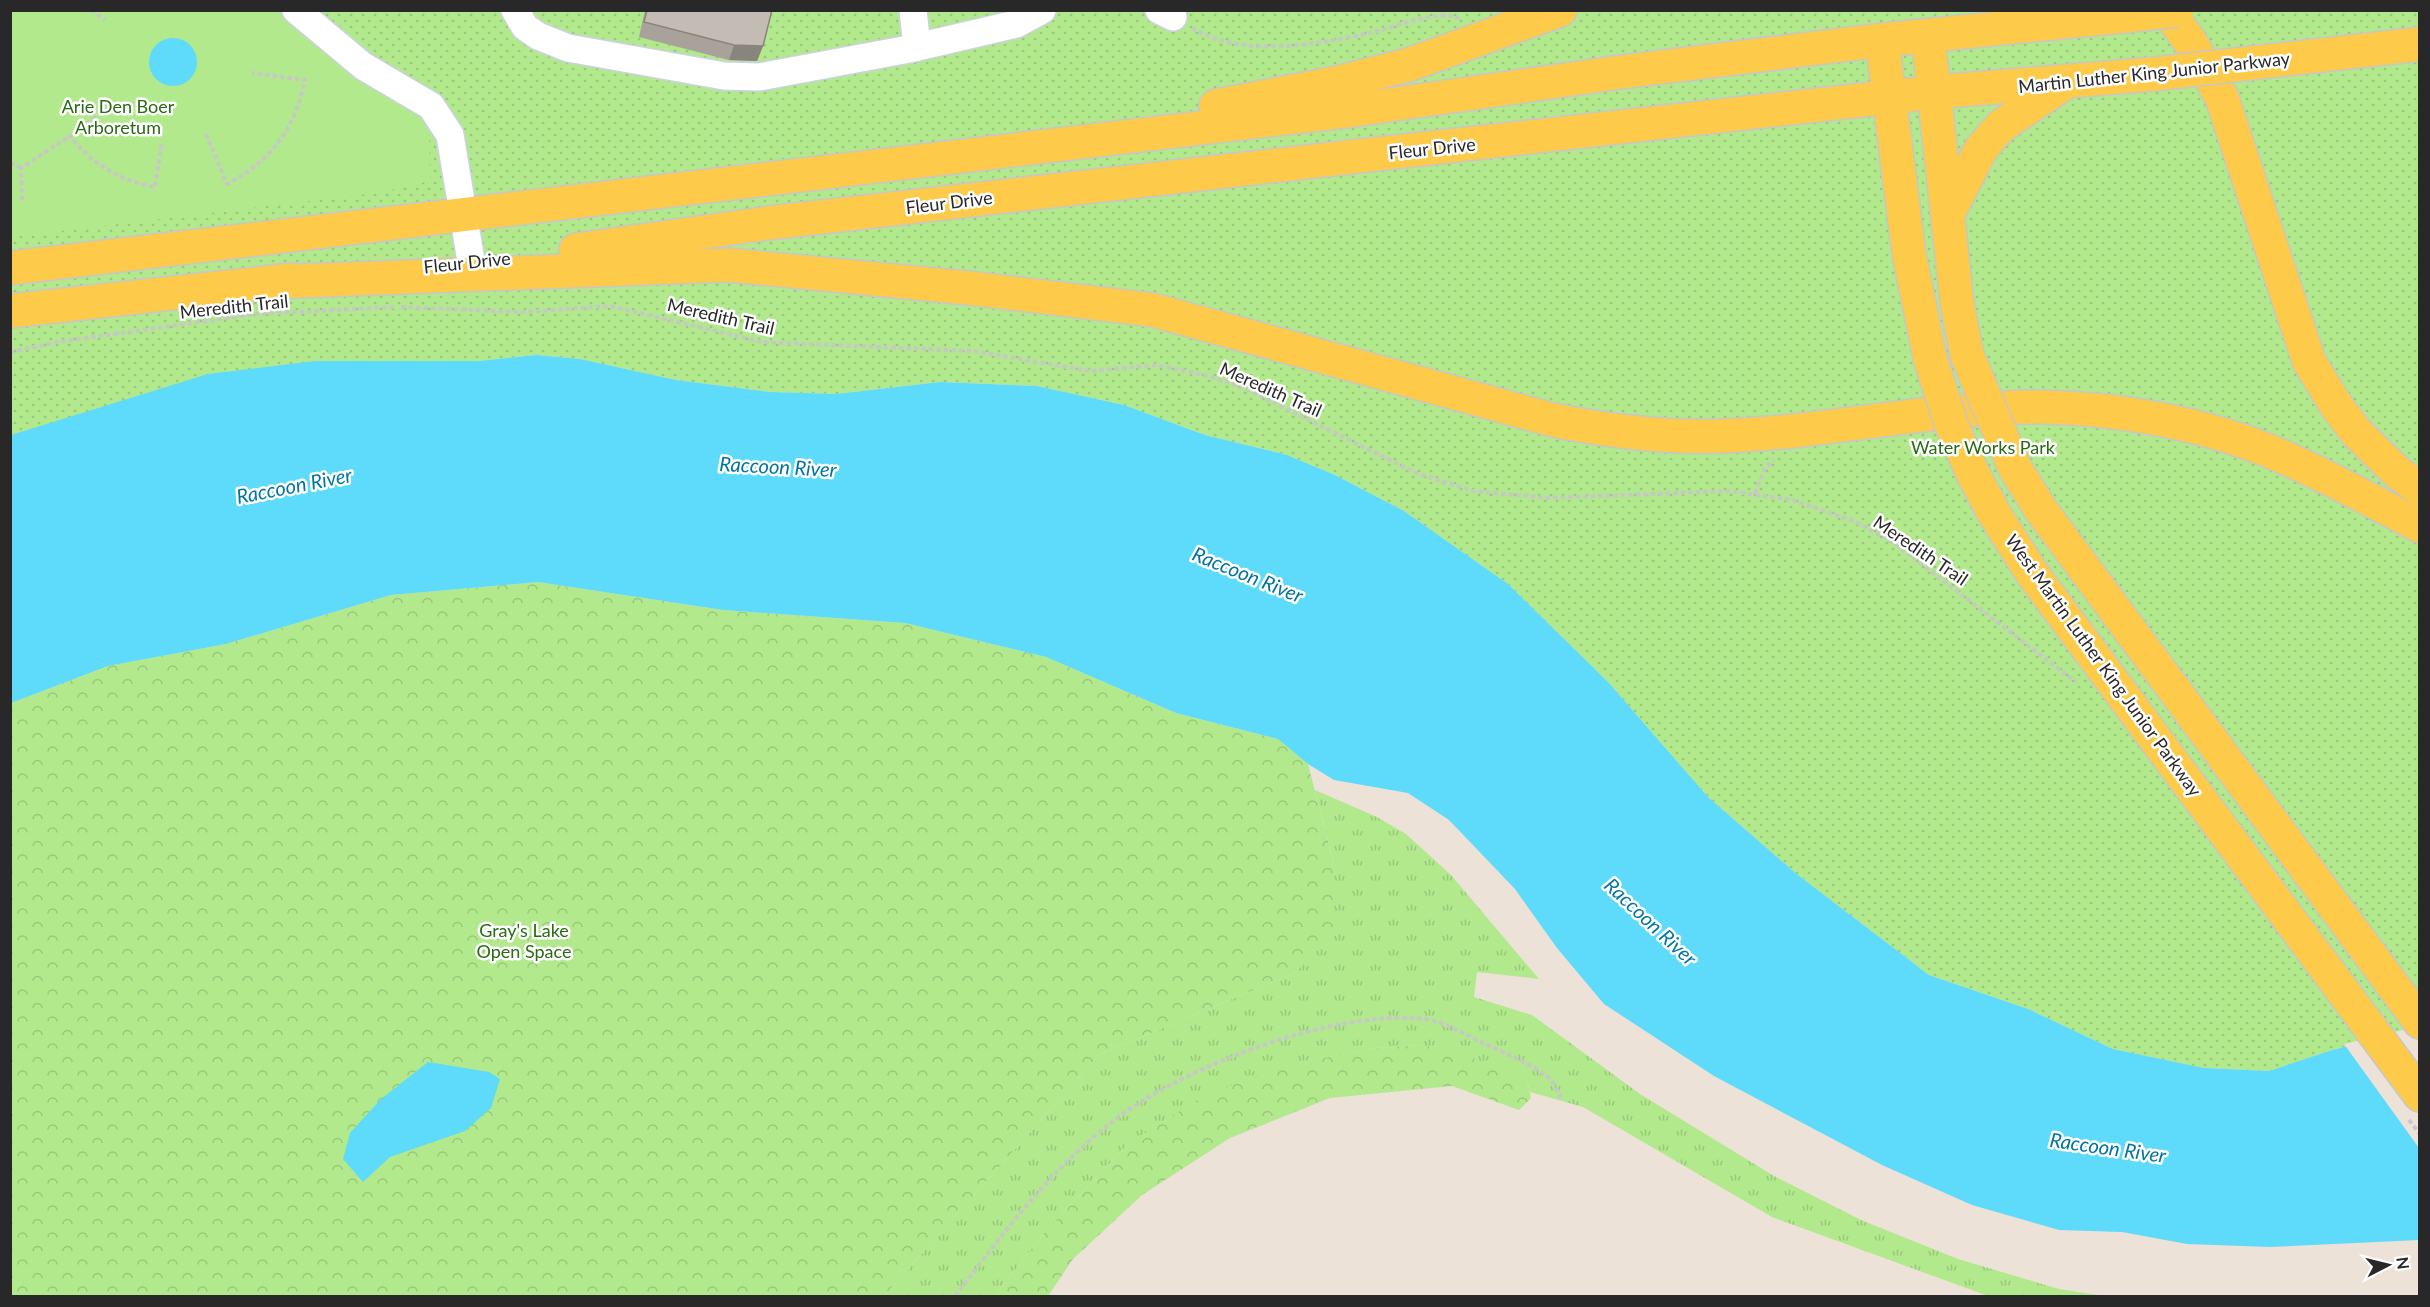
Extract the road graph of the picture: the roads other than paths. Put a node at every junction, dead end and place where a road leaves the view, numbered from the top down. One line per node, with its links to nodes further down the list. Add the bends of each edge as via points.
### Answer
1 (297, 10): 17 (lane, via 363,66 431,105 450,135)
2 (515, 10): 11 (lane, via 525,27 568,48 724,76 777,75)
3 (913, 10): 11 (lane)
4 (1042, 10): 11 (lane, via 1016,24)
5 (1560, 10): 15 (main road, via 1408,65 1336,83)
6 (2167, 10): 22 (main road, via 2222,98 2310,361 2356,432)
7 (2177, 10): 8 (main road, bridge)
8 (1928, 36): 9 (main road); 13 (main road)
9 (1882, 40): 14 (main road, West Martin Luther King Junior Parkway); 15 (main road, via 1354,110)
10 (2420, 44): 12 (main road, Martin Luther King Junior Parkway, bridge)
11 (917, 47)
12 (2069, 81): 13 (main road, Martin Luther King Junior Parkway); 16 (main road, via 2001,126 1981,149)
13 (1935, 92): 14 (main road, Martin Luther King Junior Parkway); 16 (main road)
14 (1889, 98): 18 (main road, Fleur Drive, via 768,223 655,241); 25 (main road, West Martin Luther King Junior Parkway, bridge, via 1909,254 1929,358 1972,472 2032,573)
15 (935, 160): 17 (main road)
16 (1948, 214): 24 (main road, bridge, via 1967,355 2015,468 2041,510)
17 (464, 216): 18 (lane); 19 (main road)
18 (471, 261): 20 (main road, Fleur Drive)
19 (10, 268)
20 (271, 282): 21 (main road, Fleur Drive); 23 (main road, via 717,265 1000,291 1153,310 1553,420 1667,436 1767,432 1997,409 2103,411 2192,427 2273,452)
21 (10, 311)
22 (2420, 489)
23 (2420, 526)
24 (2420, 1022)
25 (2420, 1095)

